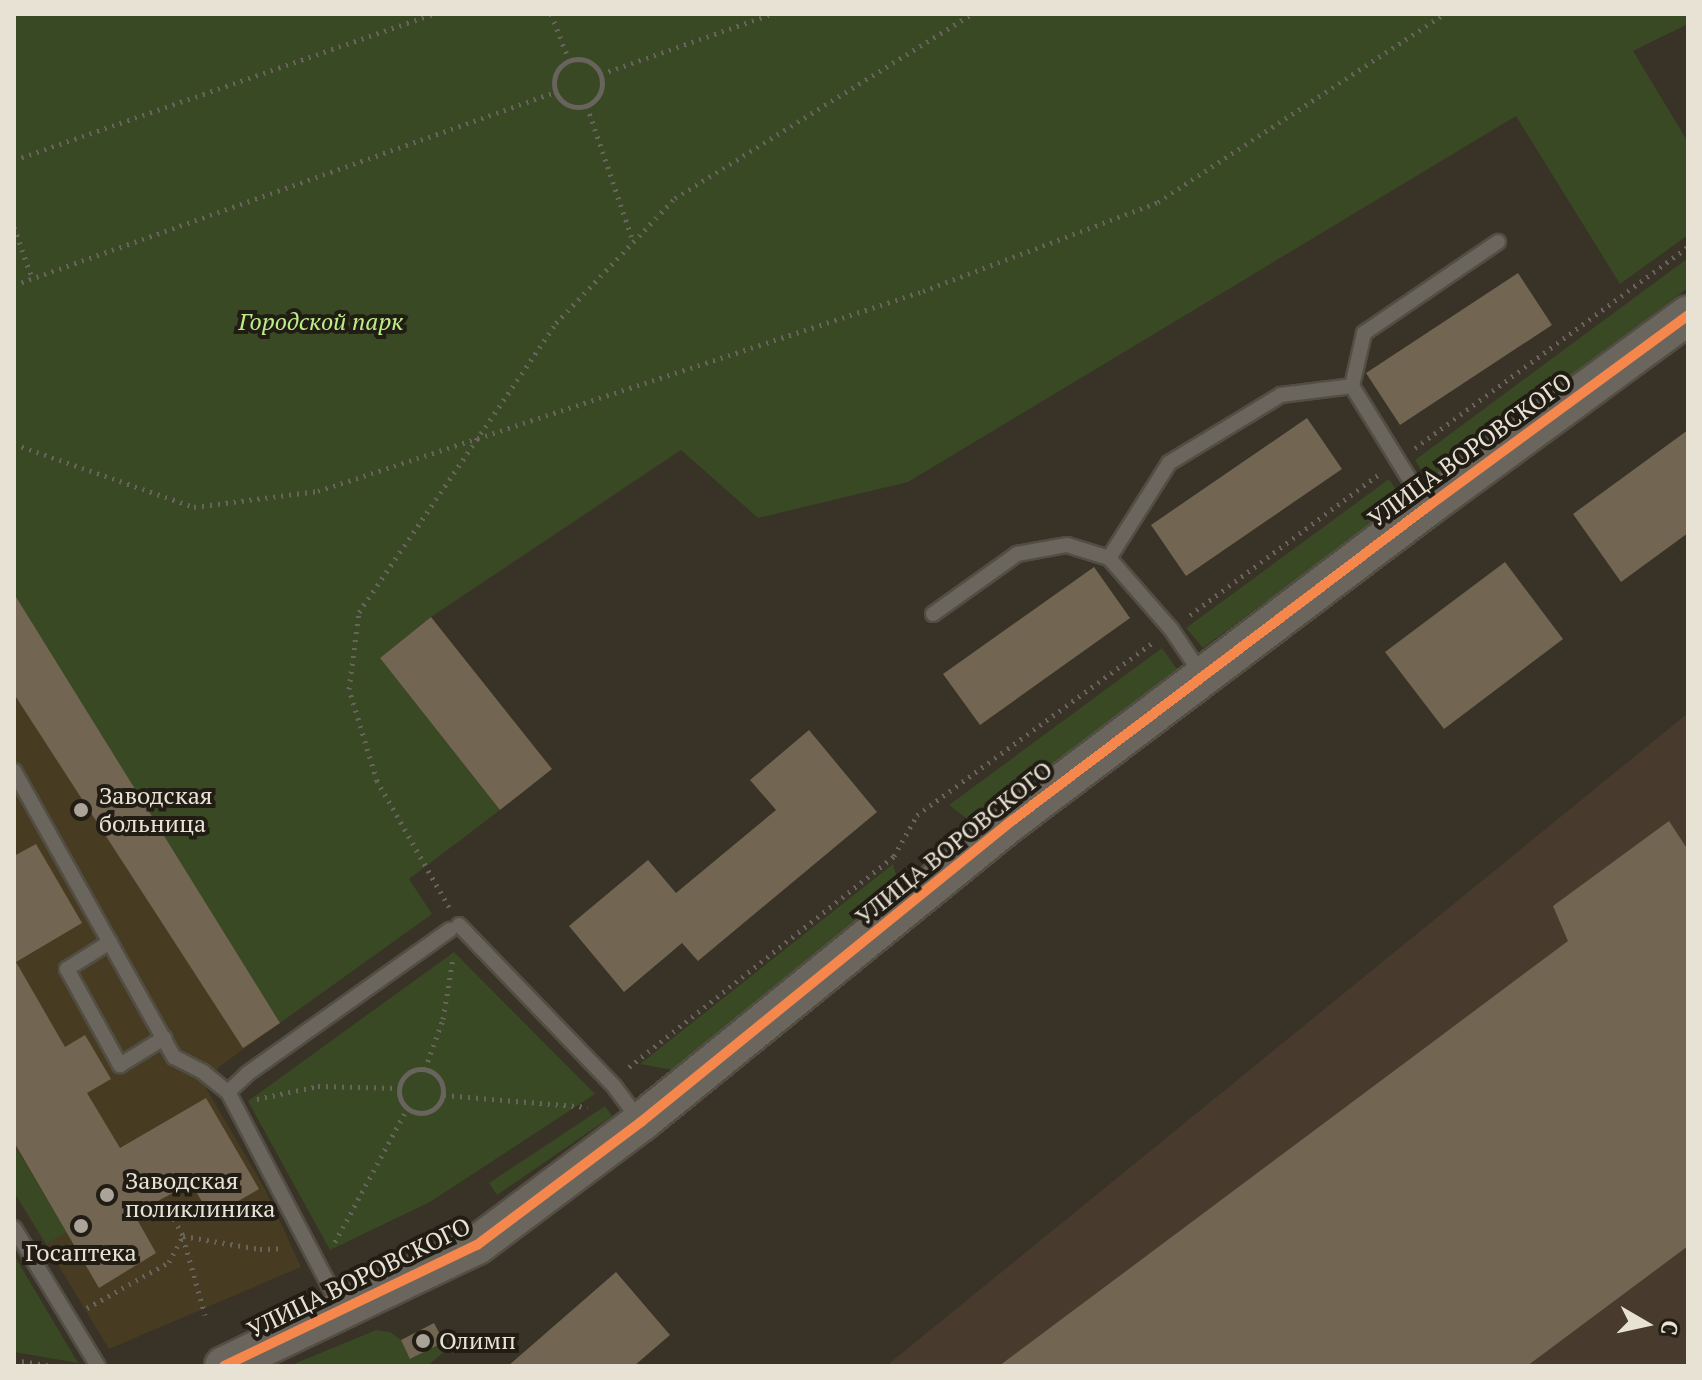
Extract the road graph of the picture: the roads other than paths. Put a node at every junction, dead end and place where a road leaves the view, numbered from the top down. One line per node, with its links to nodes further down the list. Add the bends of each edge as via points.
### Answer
1 (1498, 242): 3 (lane, via 1364,333)
2 (1688, 315): 4 (street, УЛИЦА ВОРОВСКОГО)
3 (1352, 386): 4 (lane); 5 (lane, via 1281,395 1169,463)
4 (1427, 507): 7 (street, УЛИЦА ВОРОВСКОГО)
5 (1109, 558): 6 (lane, via 1067,545 1017,554); 7 (lane, via 1171,629)
6 (933, 614)
7 (1202, 675): 12 (street, УЛИЦА ВОРОВСКОГО, via 1013,820)
8 (14, 771): 9 (lane)
9 (110, 942): 10 (lane); 10 (lane, via 67,969 120,1065)
10 (164, 1038): 11 (lane, via 174,1057)
11 (228, 1092): 12 (lane, via 454,927 614,1086); 14 (lane)
12 (641, 1122): 14 (street, УЛИЦА ВОРОВСКОГО, via 477,1245)
13 (14, 1228): 15 (lane)
14 (342, 1310): 16 (street, УЛИЦА ВОРОВСКОГО)
15 (98, 1366)
16 (224, 1366)

